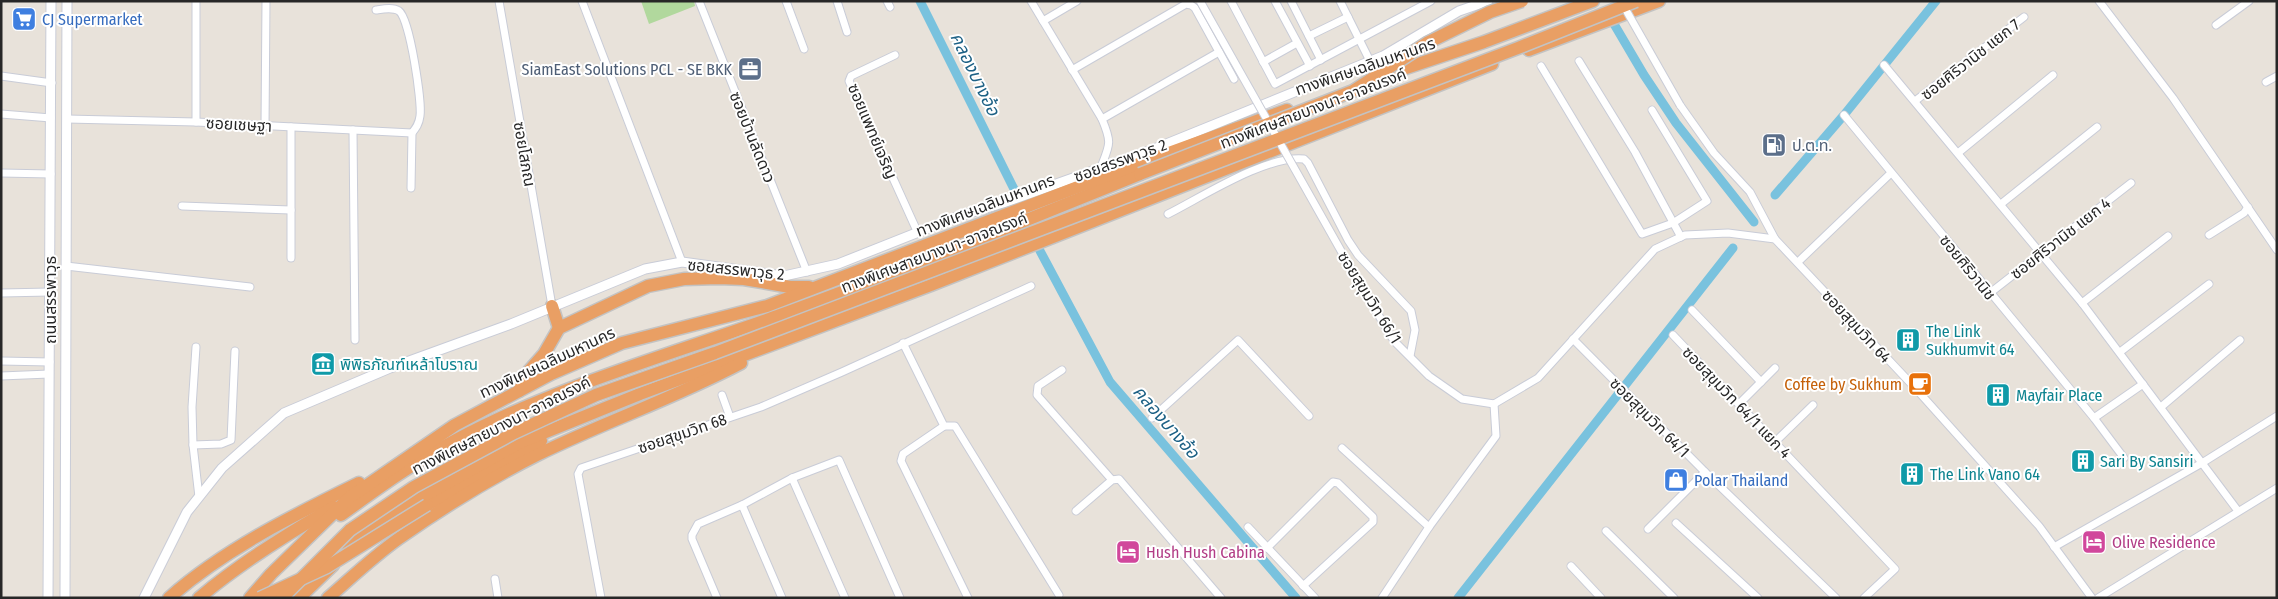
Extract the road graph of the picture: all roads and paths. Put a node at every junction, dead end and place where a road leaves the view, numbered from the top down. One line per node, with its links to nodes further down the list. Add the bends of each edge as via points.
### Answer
1 (51, 1): 51 (street, ถนนสรรพาวุธ)
2 (67, 1): 58 (street, ถนนสรรพาวุธ)
3 (196, 1): 60 (street)
4 (266, 1): 61 (street)
5 (499, 1): 99 (street, ซอยโสภณ)
6 (582, 1): 87 (street)
7 (699, 1): 90 (street, ซอยบ้านลัดดาว)
8 (786, 1): 35 (street)
9 (836, 1): 31 (street)
10 (1031, 1): 29 (street)
11 (1077, 1): 29 (street)
12 (1200, 1): 111 (street, ซอยสุขุมวิท 66/1, bridge, via 1358,281 1394,341)
13 (1231, 1): 41 (street)
14 (1275, 1): 34 (street)
15 (1291, 1): 32 (street)
16 (1340, 1): 27 (street)
17 (1431, 1): 33 (street)
18 (1488, 1): 39 (street, ซอยสรรพาวุธ 2, via 1459,11)
19 (1522, 1): 52 (highway, bridge, via 1490,12 1427,43)
20 (1593, 1): 52 (highway, ทางพิเศษสายบางนา-อาจณรงค์, bridge, via 1490,43); 92 (highway, ทางพิเศษเฉลิมมหานคร, via 1122,170)
21 (1621, 1): 83 (street, ซอยสุขุมวิท 64, bridge, via 1680,105 1714,153 1750,192)
22 (1636, 1): 168 (highway, ทางพิเศษสายบางนา-อาจณรงค์, bridge, via 716,353 596,395 514,433 414,486 350,530)
23 (1659, 1): 103 (highway)
24 (2100, 1): 75 (street, via 2173,98)
25 (2249, 1): 30 (street)
26 (376, 10): 65 (street, via 398,10 407,25 420,116)
27 (1348, 16): 32 (street); 33 (street)
28 (2024, 17): 53 (street, ซอยศิริวานิช แยก 7)
29 (1043, 21): 45 (street)
30 (2216, 25)
31 (848, 32)
32 (1309, 36): 38 (street)
33 (1359, 40): 38 (street); 39 (street)
34 (1297, 42): 41 (street); 43 (street)
35 (804, 49)
36 (1219, 52): 45 (street, via 1195,8 1186,4); 49 (street); 59 (street)
37 (895, 55): 79 (street, ซอยแพทย์เจริญ, via 851,76 849,82)
38 (1321, 60): 43 (street)
39 (1370, 61): 67 (street, ซอยสรรพาวุธ 2)
40 (1578, 61): 78 (street, via 1635,152)
41 (1264, 62): 43 (street, via 1276,84)
42 (1884, 64): 53 (street)
43 (1310, 66)
44 (1541, 66): 78 (street, via 1642,234)
45 (1072, 70): 59 (street)
46 (2053, 75): 66 (street)
47 (1, 76): 51 (street)
48 (2277, 76): 50 (street)
49 (1234, 79)
50 (2266, 82)
51 (52, 83): 57 (street, ถนนสรรพาวุธ)
52 (1353, 91): 167 (highway, ทางพิเศษสายบางนา-อาจณรงค์, bridge, via 1204,147 967,245 772,318 642,362 505,416 402,472 341,515 294,558)
53 (1915, 101): 66 (street)
54 (1652, 110): 78 (street, via 1707,200)
55 (1, 114): 57 (street)
56 (1844, 115): 69 (street, ซอยศิริวานิช)
57 (51, 118): 58 (street); 70 (street, ถนนสรรพาวุธ)
58 (67, 119): 60 (street, ซอยเชษฐา); 89 (street, ถนนสรรพาวุธ)
59 (1102, 120): 67 (street, via 1109,136 1109,148)
60 (196, 122): 61 (street, ซอยเชษฐา)
61 (265, 126): 62 (street, ซอยเชษฐา)
62 (291, 127): 64 (street, ซอยเชษฐา); 76 (street)
63 (2097, 127): 73 (street)
64 (353, 130): 65 (street, ซอยเชษฐา); 105 (street)
65 (412, 133): 72 (street)
66 (1958, 152): 73 (street)
67 (1101, 168): 79 (street, ซอยสรรพาวุธ 2)
68 (1, 173): 70 (street)
69 (1891, 173): 88 (street); 97 (street, ซอยศิริวานิช)
70 (51, 174): 95 (street, ถนนสรรพาวุธ)
71 (2131, 183): 85 (street, ซอยศิริวานิช แยก 4)
72 (411, 188)
73 (2001, 204): 85 (street)
74 (182, 206): 76 (street)
75 (2248, 208): 80 (street); 84 (street)
76 (291, 210): 86 (street)
77 (1168, 214): 111 (street, via 1244,174 1284,160 1304,159 1358,255 1412,311 1415,330)
78 (1673, 223): 82 (street)
79 (916, 232): 90 (street, ซอยสรรพาวุธ 2, via 838,264)
80 (2209, 235)
81 (2168, 236): 98 (street)
82 (1680, 237): 83 (street, via 1728,232); 104 (street, via 1655,249)
83 (1775, 239): 88 (street, ซอยสุขุมวิท 64)
84 (2277, 250)
85 (2041, 252): 97 (street, ซอยศิริวานิช แยก 4); 98 (street)
86 (291, 258)
87 (682, 262): 90 (street, ซอยสรรพาวุธ 2, via 784,276); 99 (street, ซอยสรรพาวุธ 2, via 645,269)
88 (1798, 262): 155 (street, ซอยสุขุมวิท 64, via 2026,512)
89 (66, 266): 94 (street); 136 (street, ถนนสรรพาวุธ)
90 (807, 272)
91 (2209, 284): 110 (street)
92 (819, 286): 101 (highway, via 790,287 744,279 684,279 648,286); 120 (highway, ทางพิเศษเฉลิมมหานคร, via 767,306 622,344 551,374)
93 (1031, 286): 107 (street, ซอยสุขุมวิท 68)
94 (250, 287)
95 (50, 292): 96 (street); 113 (street, ถนนสรรพาวุธ)
96 (1, 293)
97 (1990, 294): 130 (street, ซอยศิริวานิช)
98 (2082, 303): 110 (street)
99 (552, 306): 101 (highway); 145 (street, ซอยสรรพาวุธ 2, via 284,412 222,468)
100 (1692, 310): 118 (street)
101 (559, 328): 120 (highway, via 544,354 529,371)
102 (1673, 336): 123 (street, ซอยสุขุมวิท 64/1 แยก 4)
103 (788, 339): 131 (highway); 170 (highway, via 705,382 585,432 478,488 397,540)
104 (1573, 339): 122 (street, via 1538,378); 141 (street, ซอยสุขุมวิท 64/1)
105 (354, 340)
106 (2240, 340): 125 (street)
107 (903, 343): 128 (street, ซอยสุขุมวิท 68, via 761,407); 132 (street)
108 (196, 347): 134 (street)
109 (235, 351): 134 (street, via 231,440)
110 (2120, 352): 119 (street)
111 (1410, 356): 122 (street, ซอยสุขุมวิท 66/1, via 1429,376 1462,400)
112 (1, 361): 113 (street)
113 (50, 362): 116 (street, ถนนสรรพาวุธ)
114 (1774, 368): 118 (street)
115 (1062, 370): 143 (street, via 1038,386 1037,395)
116 (49, 374): 117 (street); 137 (street, ถนนสรรพาวุธ)
117 (1, 376)
118 (1761, 382): 123 (street)
119 (2143, 384): 125 (street); 130 (street)
120 (519, 392): 139 (highway, ทางพิเศษเฉลิมมหานคร, via 455,425)
121 (722, 395): 128 (street)
122 (1494, 404): 152 (street, via 1496,436)
123 (1739, 404): 133 (street, ซอยสุขุมวิท 64/1 แยก 4)
124 (1813, 405): 133 (street)
125 (2161, 407): 140 (street)
126 (1309, 416): 129 (street, via 1238,340)
127 (2277, 416): 140 (street)
128 (730, 417): 172 (street, ซอยสุขุมวิท 68, via 581,468 578,474)
129 (1152, 418)
130 (2094, 418): 138 (street, ซอยศิริวานิช)
131 (578, 419): 167 (highway, bridge, via 427,505 327,567); 169 (highway, via 521,442 422,497 362,537)
132 (944, 426): 161 (street, via 955,426); 177 (street, via 903,454 901,461)
133 (1776, 442): 185 (street, ซอยสุขุมวิท 64/1 แยก 4, via 1894,569)
134 (193, 446): 145 (street)
135 (1342, 448): 152 (street)
136 (64, 452): 137 (street); 163 (street, ถนนสรรพาวุธ)
137 (49, 454): 162 (street, ถนนสรรพาวุธ)
138 (2124, 458)
139 (400, 462): 146 (highway); 165 (highway, via 312,506 205,568)
140 (2202, 463): 149 (street); 155 (street)
141 (1705, 472): 153 (street); 184 (street, ซอยสุขุมวิท 64/1)
142 (792, 478): 147 (street); 175 (street); 176 (street, via 837,460 842,462)
143 (1112, 480): 148 (street); 178 (street, via 1119,479)
144 (2277, 488): 149 (street)
145 (199, 497): 164 (street, ซอยสรรพาวุธ 2, via 187,512)
146 (350, 497): 160 (highway, via 294,530); 166 (highway)
147 (742, 505): 173 (street, via 698,524 692,535); 174 (street)
148 (1076, 511)
149 (2238, 512): 187 (street)
150 (1676, 522): 183 (street)
151 (1248, 527): 156 (street)
152 (1429, 527): 180 (street)
153 (1648, 528)
154 (1606, 531): 182 (street)
155 (2054, 547): 186 (street, ซอยสุขุมวิท 64)
156 (1267, 548): 159 (street); 159 (street, via 1333,482 1338,483 1373,517 1373,522)
157 (1570, 566): 181 (street)
158 (495, 579): 171 (street)
159 (1304, 586): 179 (street)
160 (204, 594)
161 (1059, 595)
162 (48, 598)
163 (65, 598)
164 (144, 598)
165 (169, 598)
166 (250, 598)
167 (258, 598)
168 (282, 598)
169 (299, 598)
170 (328, 598)
171 (498, 598)
172 (601, 598)
173 (718, 598)
174 (782, 598)
175 (845, 598)
176 (900, 598)
177 (968, 598)
178 (1221, 598)
179 (1315, 598)
180 (1382, 598)
181 (1601, 598)
182 (1674, 598)
183 (1758, 598)
184 (1836, 598)
185 (1864, 598)
186 (2092, 598)
187 (2098, 598)

